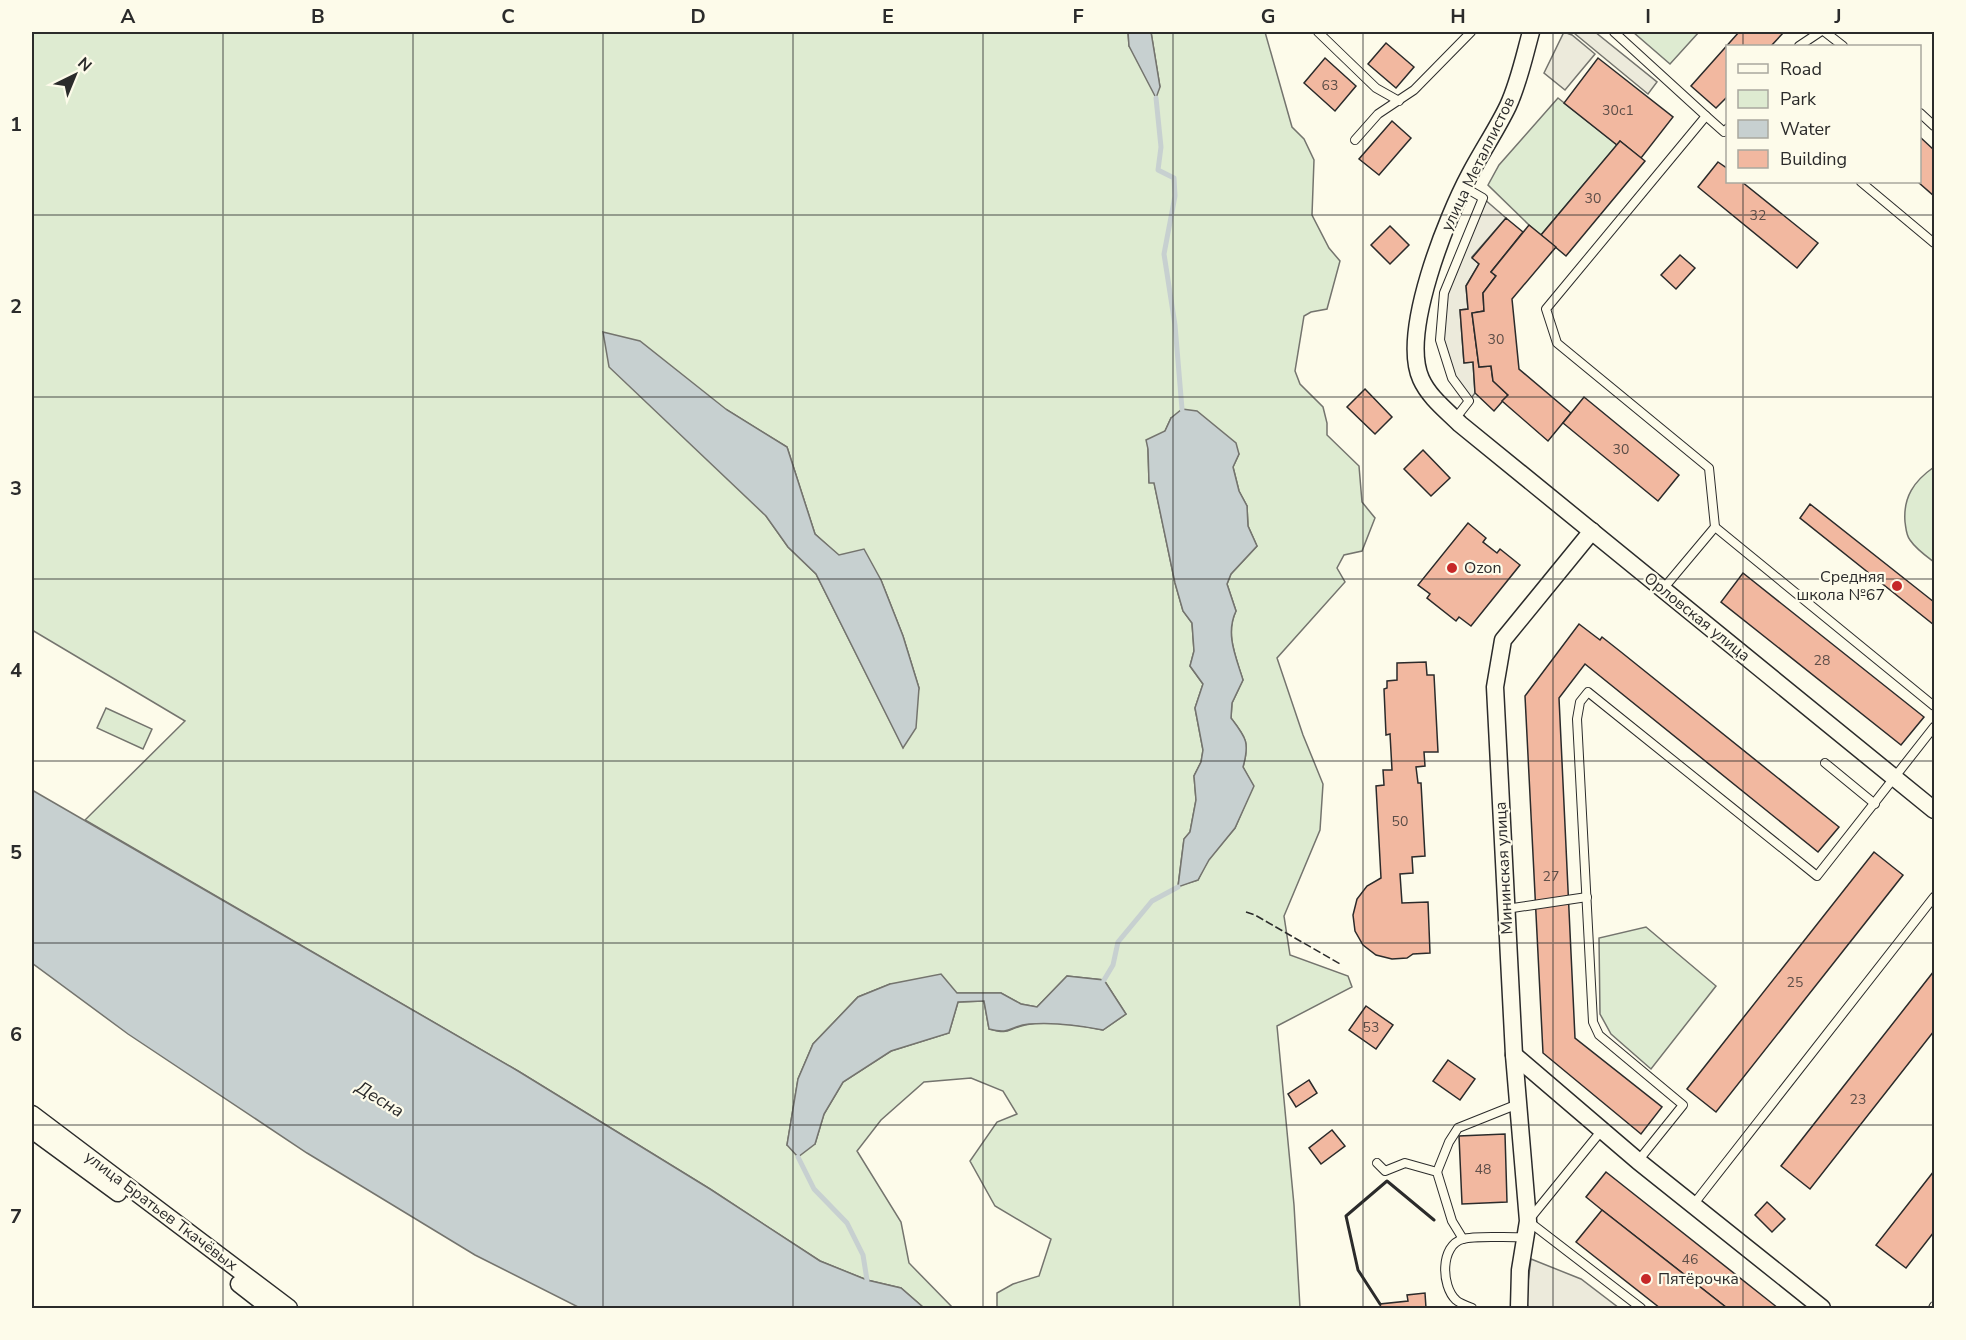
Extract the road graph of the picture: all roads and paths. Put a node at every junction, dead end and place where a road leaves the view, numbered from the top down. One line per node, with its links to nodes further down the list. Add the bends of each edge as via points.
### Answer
1 (1318, 32): 9 (lane, via 1376,88)
2 (1470, 32): 9 (lane)
3 (1531, 32): 16 (street, улица Металлистов, via 1509,104)
4 (1614, 32): 11 (lane)
5 (1820, 32): 7 (lane)
6 (1825, 32): 8 (lane)
7 (1800, 45)
8 (1842, 45)
9 (1399, 101): 14 (lane, via 1378,114)
10 (1921, 114): 12 (lane)
11 (1707, 116): 13 (lane); 19 (lane, via 1546,309 1557,343 1710,468)
12 (1935, 126)
13 (1726, 130)
14 (1355, 140)
15 (1862, 183): 17 (lane)
16 (1464, 187): 18 (street, улица Металлистов, via 1427,281 1415,356 1420,379 1434,399); 18 (lane, via 1483,198 1444,293 1440,340 1452,378 1469,401)
17 (1935, 243)
18 (1458, 421): 20 (street, Орловская улица)
19 (1715, 527): 21 (lane); 22 (lane)
20 (1592, 531): 21 (street, Орловская улица); 30 (street, Мининская улица, via 1503,640 1495,687)
21 (1663, 589): 25 (street, Орловская улица)
22 (1935, 706)
23 (1935, 726): 25 (lane)
24 (1825, 763): 26 (lane)
25 (1894, 777): 26 (lane); 27 (street, Орловская улица)
26 (1875, 804): 28 (lane, via 1817,876 1588,692 1580,702 1577,719)
27 (1935, 810)
28 (1587, 897): 30 (lane); 36 (lane, via 1593,1022 1599,1035 1683,1105)
29 (1935, 897): 39 (lane)
30 (1506, 909): 31 (street, Мининская улица)
31 (1514, 1055): 32 (street, Мининская улица); 35 (street)
32 (1518, 1104): 38 (lane, via 1458,1128); 40 (street, Мининская улица)
33 (32, 1114): 43 (street, улица Братьев Ткачёвых)
34 (32, 1130): 42 (street, улица Братьев Ткачёвых)
35 (1602, 1130): 36 (street); 40 (lane)
36 (1638, 1161): 39 (street)
37 (1377, 1163): 38 (lane, via 1385,1171 1406,1163)
38 (1437, 1172): 41 (lane, via 1452,1221)
39 (1693, 1205): 47 (street)
40 (1527, 1229): 41 (lane); 45 (street, Мининская улица); 46 (lane)
41 (1463, 1239): 44 (lane, via 1453,1244 1445,1263 1445,1281 1456,1300)
42 (270, 1308)
43 (290, 1308)
44 (1472, 1308)
45 (1519, 1308)
46 (1641, 1308)
47 (1822, 1308)

